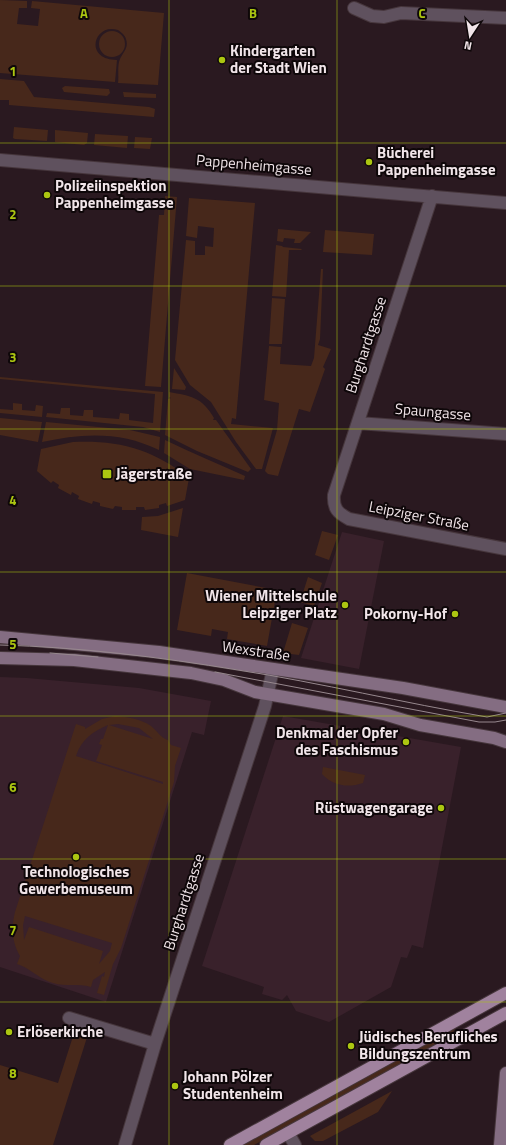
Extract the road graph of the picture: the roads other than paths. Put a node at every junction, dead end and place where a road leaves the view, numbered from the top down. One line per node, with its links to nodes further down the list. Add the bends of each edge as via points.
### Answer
1 (354, 8): 2 (street, via 372,16 384,17 401,13)
2 (506, 18)
3 (0, 160): 4 (street, Pappenheimgasse)
4 (432, 196): 5 (street, Pappenheimgasse); 6 (street, Burghardtgasse)
5 (506, 203)
6 (358, 422): 7 (street, Spaungasse); 8 (street, Burghardtgasse)
7 (506, 434)
8 (333, 503): 9 (street, Leipziger Straße, via 337,513 349,520)
9 (506, 549)
10 (0, 637): 12 (street, Wexstraße, via 159,652)
11 (0, 658): 13 (street, via 74,660 191,673)
12 (273, 669): 13 (street, Burghardtgasse); 14 (street, Wexstraße, via 403,688)
13 (267, 693): 16 (street, via 384,714 420,725); 21 (street, Burghardtgasse, via 265,706)
14 (506, 707)
15 (506, 734): 16 (street)
16 (494, 738): 17 (street)
17 (506, 742)
18 (506, 992): 25 (main road)
19 (506, 1013): 23 (main road)
20 (69, 1018): 21 (street)
21 (155, 1044): 24 (street, Burghardtgasse)
22 (506, 1073): 28 (street)
23 (288, 1133): 26 (main road); 27 (street)
24 (125, 1145)
25 (230, 1145)
26 (266, 1145)
27 (295, 1145)
28 (500, 1145)

